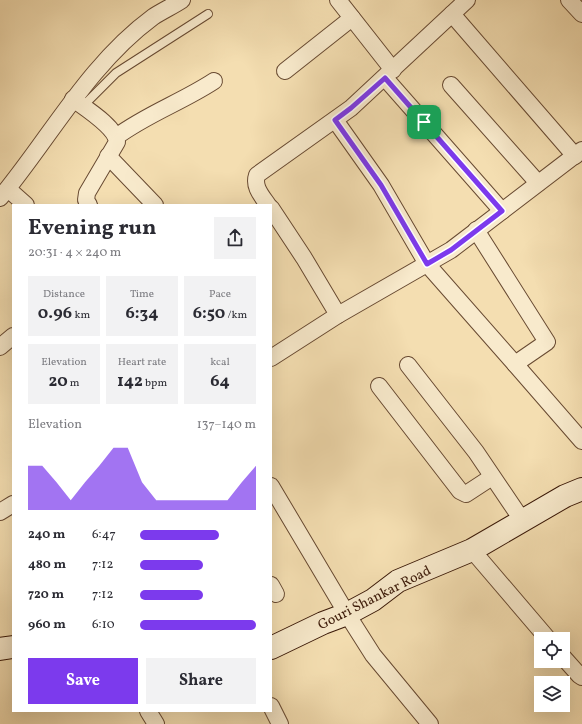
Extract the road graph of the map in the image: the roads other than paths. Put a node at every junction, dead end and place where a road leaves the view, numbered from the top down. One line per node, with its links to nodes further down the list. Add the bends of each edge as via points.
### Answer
1 (182, 0): 13 (street, via 154,16 128,38)
2 (338, 0): 8 (street)
3 (467, 0): 6 (street)
4 (570, 0): 7 (street)
5 (208, 14): 13 (lane, via 116,73)
6 (452, 14): 10 (street); 16 (street)
7 (582, 14)
8 (352, 18): 9 (street); 10 (street)
9 (285, 71)
10 (389, 74): 14 (street); 25 (street)
11 (214, 81): 15 (street, via 190,97 137,122)
12 (451, 85): 18 (street)
13 (78, 102): 15 (street, via 105,124); 19 (street)
14 (335, 120): 23 (street, via 257,175 257,188); 27 (street, via 381,185)
15 (116, 137): 17 (street, via 117,142)
16 (578, 153): 18 (street)
17 (108, 156): 21 (street, via 87,193); 22 (street)
18 (538, 183): 25 (street)
19 (4, 194): 20 (street)
20 (24, 204)
21 (88, 204)
22 (154, 204)
23 (267, 204)
24 (272, 210): 28 (street)
25 (502, 211): 26 (street)
26 (476, 230): 27 (street, via 451,250); 32 (street, via 547,342)
27 (427, 264): 28 (street); 32 (street)
28 (338, 315): 31 (street)
29 (12, 337): 30 (street)
30 (0, 347)
31 (272, 357)
32 (515, 364): 35 (street)
33 (408, 365): 36 (street, via 476,452)
34 (379, 386): 36 (street, via 460,491 466,494)
35 (582, 441)
36 (492, 477): 41 (street)
37 (582, 488): 41 (street, Gouri Shankar Road)
38 (272, 492): 43 (street)
39 (12, 505): 40 (street)
40 (0, 512)
41 (522, 520): 42 (street, Gouri Shankar Road)
42 (472, 550): 43 (street, Gouri Shankar Road, via 398,581 373,600); 44 (street)
43 (346, 614): 45 (street, Gouri Shankar Road); 52 (street, via 373,655)
44 (542, 632)
45 (272, 648)
46 (570, 665): 47 (street)
47 (582, 676)
48 (272, 708): 51 (street)
49 (149, 712): 50 (street)
50 (156, 724)
51 (280, 724)
52 (430, 724)

